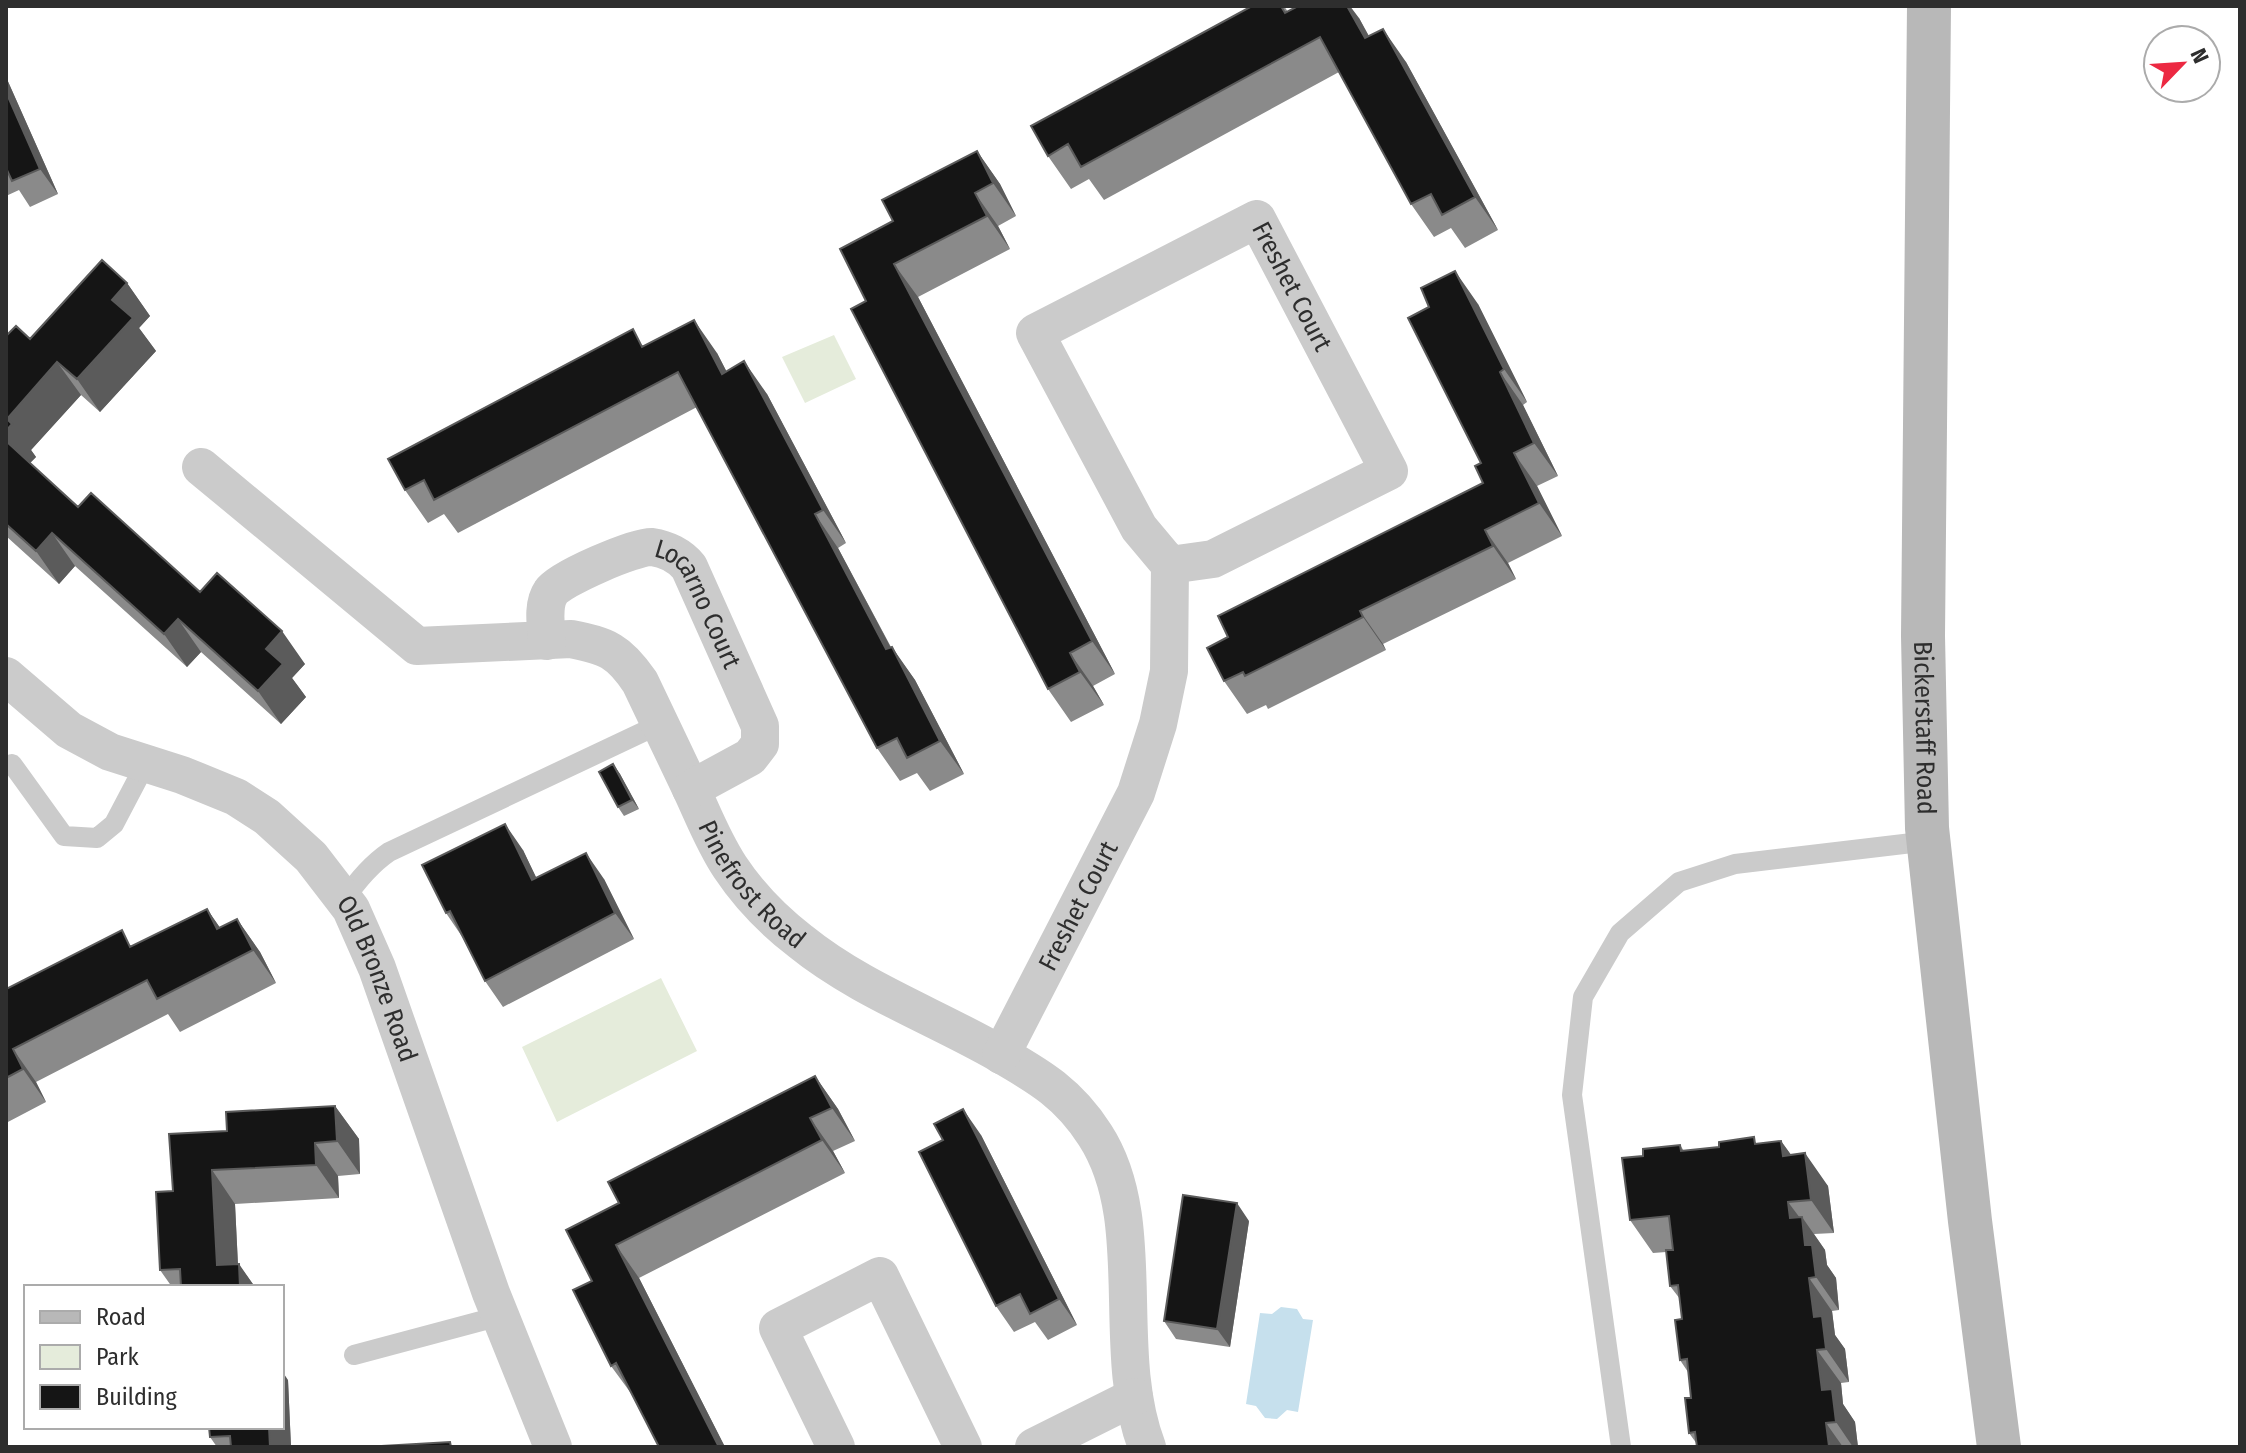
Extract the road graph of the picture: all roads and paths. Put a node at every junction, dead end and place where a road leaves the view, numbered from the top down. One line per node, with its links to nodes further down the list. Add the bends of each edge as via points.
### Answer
1 (1929, 6): 10 (street, Bickerstaff Road, via 1923,620)
2 (201, 467): 4 (street, Pinefrost Road, via 417,646)
3 (1170, 565): 3 (street, Freshet Court, via 1139,528 1035,333 1257,219 1389,471 1213,559); 12 (street, Freshet Court, via 1169,671 1136,793)
4 (547, 641): 6 (street, Pinefrost Road, via 596,644 625,660); 9 (street, Locarno Court, via 546,606 560,583 634,550 651,547 680,556 760,726 760,744 750,757)
5 (6, 676): 7 (street, Old Bronze Road, via 69,730 110,752)
6 (660, 724): 9 (street, Pinefrost Road); 11 (lane, via 389,852)
7 (146, 763): 8 (lane, via 114,824 97,838 64,836); 11 (street, Old Bronze Road, via 236,797 267,817 311,857)
8 (12, 764)
9 (691, 789): 12 (street, Pinefrost Road, via 731,868 799,941 829,963)
10 (1929, 841): 21 (lane, via 1735,864 1679,882 1620,933 1583,997 1572,1095); 22 (street, Bickerstaff Road)
11 (344, 900): 13 (street, Old Bronze Road, via 377,968)
12 (1001, 1055): 15 (street, Pinefrost Road, via 1046,1080 1083,1117 1115,1176 1124,1210)
13 (500, 1316): 14 (lane); 16 (street, Old Bronze Road)
14 (354, 1355)
15 (1134, 1397): 19 (street); 20 (street, Pinefrost Road)
16 (553, 1447)
17 (836, 1447): 18 (street, via 778,1328 880,1276)
18 (963, 1447)
19 (1034, 1447)
20 (1147, 1447)
21 (1621, 1447)
22 (1999, 1447)

